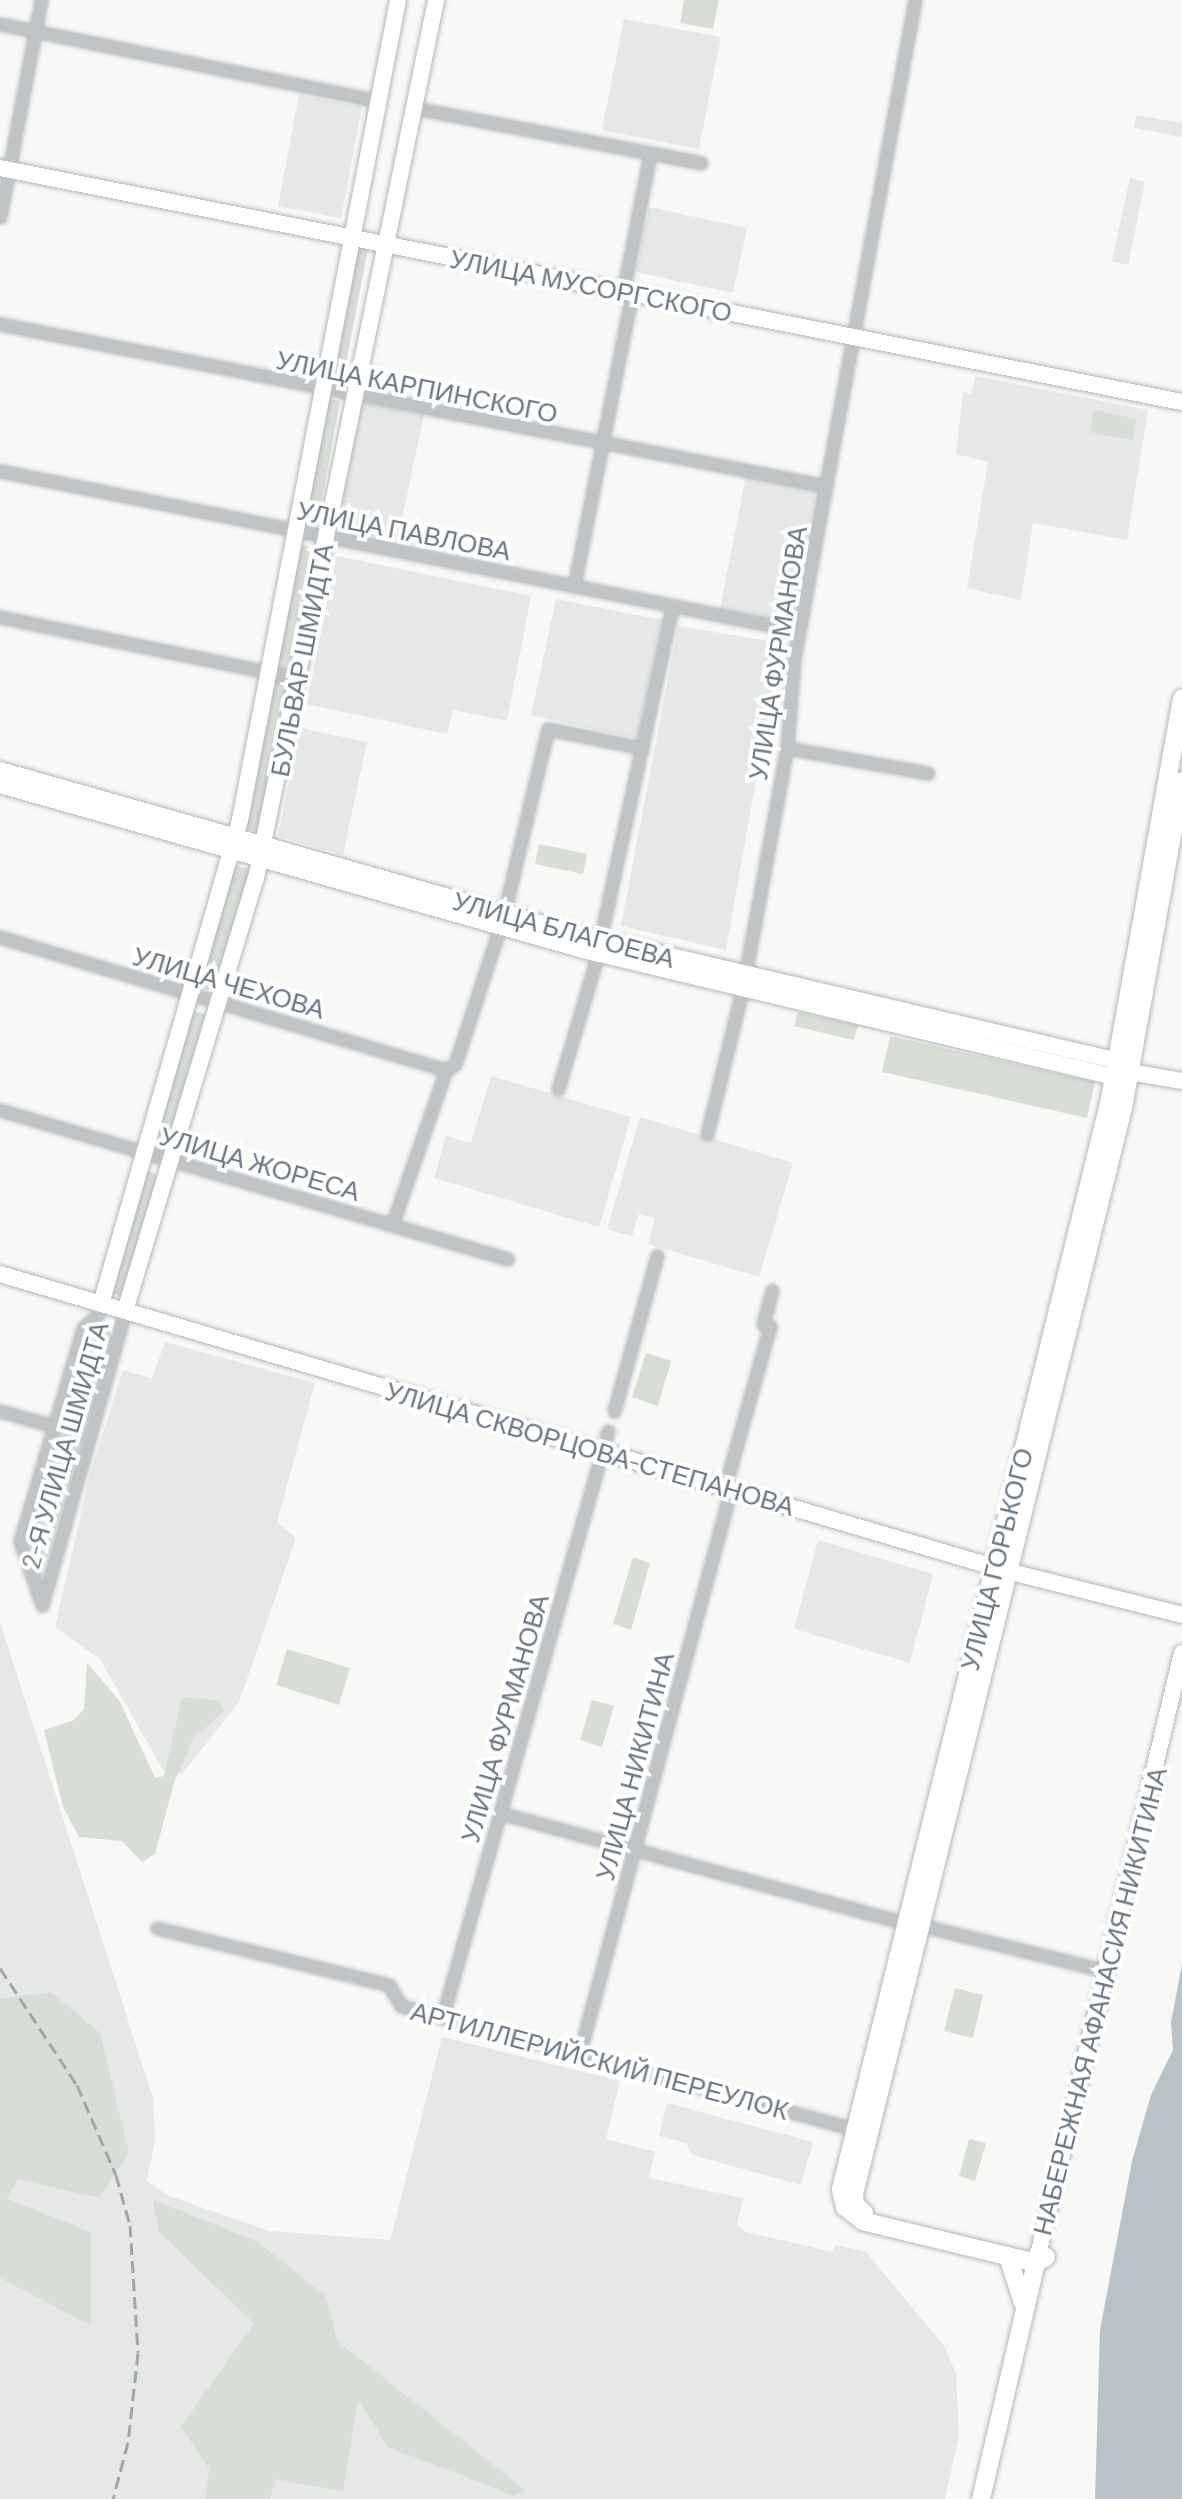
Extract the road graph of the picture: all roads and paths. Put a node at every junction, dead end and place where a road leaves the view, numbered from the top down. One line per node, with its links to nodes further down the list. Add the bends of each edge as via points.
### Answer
1 (41, 0): 6 (street)
2 (398, 0): 7 (street, БУЛЬВАР ШМИДТА)
3 (436, 0): 8 (street, БУЛЬВАР ШМИДТА)
4 (915, 0): 17 (street, УЛИЦА ФУРМАНОВА)
5 (0, 24): 6 (street)
6 (35, 31): 7 (street); 11 (street)
7 (378, 101): 13 (street, БУЛЬВАР ШМИДТА)
8 (414, 108): 9 (street); 14 (street, БУЛЬВАР ШМИДТА)
9 (650, 154): 10 (street); 15 (street)
10 (701, 163)
11 (4, 169): 12 (street); 13 (street, УЛИЦА МУСОРГСКОГО)
12 (0, 217)
13 (350, 238): 14 (street, УЛИЦА МУСОРГСКОГО); 18 (street, БУЛЬВАР ШМИДТА)
14 (386, 245): 15 (street, УЛИЦА МУСОРГСКОГО); 19 (street, БУЛЬВАР ШМИДТА)
15 (627, 292): 17 (street, УЛИЦА МУСОРГСКОГО); 21 (street)
16 (0, 324): 18 (street, УЛИЦА КАРПИНСКОГО)
17 (853, 337): 20 (street, УЛИЦА МУСОРГСКОГО); 23 (street, УЛИЦА ФУРМАНОВА)
18 (320, 390): 19 (street, УЛИЦА КАРПИНСКОГО); 24 (street, БУЛЬВАР ШМИДТА)
19 (355, 397): 21 (street, УЛИЦА КАРПИНСКОГО); 25 (street, БУЛЬВАР ШМИДТА)
20 (1182, 402)
21 (602, 445): 23 (street, УЛИЦА КАРПИНСКОГО); 26 (street)
22 (0, 471): 24 (street, УЛИЦА ПАВЛОВА)
23 (826, 486): 29 (street, УЛИЦА ФУРМАНОВА)
24 (297, 532): 25 (street, УЛИЦА ПАВЛОВА); 30 (street, БУЛЬВАР ШМИДТА)
25 (325, 539): 26 (street, УЛИЦА ПАВЛОВА); 31 (street, БУЛЬВАР ШМИДТА)
26 (574, 586): 27 (street, УЛИЦА ПАВЛОВА)
27 (672, 606): 29 (street, УЛИЦА ПАВЛОВА); 33 (street)
28 (0, 617): 30 (street)
29 (799, 631): 34 (street, УЛИЦА ФУРМАНОВА)
30 (269, 672): 31 (street); 40 (street, БУЛЬВАР ШМИДТА)
31 (297, 678): 41 (street, БУЛЬВАР ШМИДТА)
32 (1182, 699): 35 (main road, УЛИЦА ГОРЬКОГО)
33 (642, 748): 42 (street, via 548,729); 44 (street)
34 (787, 748): 37 (street); 45 (street, УЛИЦА ФУРМАНОВА)
35 (1177, 757): 49 (main road, УЛИЦА ГОРЬКОГО)
36 (0, 770): 40 (street, УЛИЦА БЛАГОЕВА)
37 (928, 773)
38 (1182, 781): 49 (main road, УЛИЦА ГОРЬКОГО)
39 (0, 785): 40 (street, УЛИЦА БЛАГОЕВА)
40 (232, 845): 41 (street, УЛИЦА БЛАГОЕВА); 46 (street, БУЛЬВАР ШМИДТА)
41 (261, 853): 42 (street, УЛИЦА БЛАГОЕВА); 47 (street, БУЛЬВАР ШМИДТА)
42 (502, 920): 44 (street, УЛИЦА БЛАГОЕВА); 48 (street, via 455,1064)
43 (0, 937): 46 (street, УЛИЦА ЧЕХОВА)
44 (599, 947): 45 (street, УЛИЦА БЛАГОЕВА); 51 (street)
45 (744, 983): 49 (street, УЛИЦА БЛАГОЕВА); 53 (street, УЛИЦА ФУРМАНОВА)
46 (191, 994): 47 (street, УЛИЦА ЧЕХОВА); 54 (street, БУЛЬВАР ШМИДТА)
47 (218, 1002): 48 (street, УЛИЦА ЧЕХОВА); 55 (street, БУЛЬВАР ШМИДТА)
48 (446, 1070): 56 (street)
49 (1121, 1070): 50 (street, УЛИЦА БЛАГОЕВА); 69 (main road, УЛИЦА ГОРЬКОГО)
50 (1182, 1081)
51 (558, 1089)
52 (0, 1110): 54 (street, УЛИЦА ЖОРЕСА)
53 (707, 1134)
54 (145, 1153): 55 (street, УЛИЦА ЖОРЕСА); 61 (street, БУЛЬВАР ШМИДТА)
55 (168, 1159): 56 (street, УЛИЦА ЖОРЕСА); 62 (street, БУЛЬВАР ШМИДТА)
56 (392, 1225): 58 (street, УЛИЦА ЖОРЕСА)
57 (657, 1256): 64 (street)
58 (508, 1259)
59 (0, 1274): 61 (street, УЛИЦА СКВОРЦОВА-СТЕПАНОВА)
60 (772, 1290): 68 (street, УЛИЦА НИКИТИНА, via 763,1324 770,1326)
61 (101, 1304): 62 (street, УЛИЦА СКВОРЦОВА-СТЕПАНОВА); 65 (street, 2-Я УЛИЦА ШМИДТА, via 83,1328)
62 (125, 1311): 65 (street, 2-Я УЛИЦА ШМИДТА, via 42,1605 20,1541); 67 (street, УЛИЦА СКВОРЦОВА-СТЕПАНОВА)
63 (0, 1411): 65 (street)
64 (614, 1411)
65 (54, 1426)
66 (608, 1431): 67 (street, УЛИЦА ФУРМАНОВА)
67 (602, 1451): 68 (street, УЛИЦА СКВОРЦОВА-СТЕПАНОВА); 73 (street, УЛИЦА ФУРМАНОВА)
68 (728, 1488): 69 (street, УЛИЦА СКВОРЦОВА-СТЕПАНОВА); 74 (street, УЛИЦА НИКИТИНА)
69 (1001, 1569): 70 (street, УЛИЦА СКВОРЦОВА-СТЕПАНОВА); 75 (main road, УЛИЦА ГОРЬКОГО)
70 (1182, 1615)
71 (1182, 1653): 77 (street, НАБЕРЕЖНАЯ АФАНАСИЯ НИКИТИНА)
72 (1182, 1691): 82 (street, НАБЕРЕЖНАЯ АФАНАСИЯ НИКИТИНА)
73 (500, 1813): 74 (street); 78 (street, УЛИЦА ФУРМАНОВА)
74 (634, 1849): 75 (street); 79 (street, УЛИЦА НИКИТИНА)
75 (913, 1924): 77 (street); 80 (main road, УЛИЦА ГОРЬКОГО)
76 (157, 1928): 78 (street, АРТИЛЛЕРИЙСКИЙ ПЕРЕУЛОК, via 389,1985 401,2006)
77 (1106, 1971): 82 (street, НАБЕРЕЖНАЯ АФАНАСИЯ НИКИТИНА)
78 (442, 2018): 79 (street, АРТИЛЛЕРИЙСКИЙ ПЕРЕУЛОК)
79 (579, 2055): 80 (street, АРТИЛЛЕРИЙСКИЙ ПЕРЕУЛОК)
80 (861, 2131): 81 (main road, УЛИЦА ГОРЬКОГО, via 841,2189 851,2214); 82 (main road, УЛИЦА ГОРЬКОГО, via 854,2194 864,2213)
81 (1008, 2256): 82 (main road, УЛИЦА ГОРЬКОГО); 83 (main road)
82 (1040, 2258): 83 (main road); 85 (main road)
83 (1023, 2314): 84 (main road)
84 (981, 2499)
85 (989, 2499)

